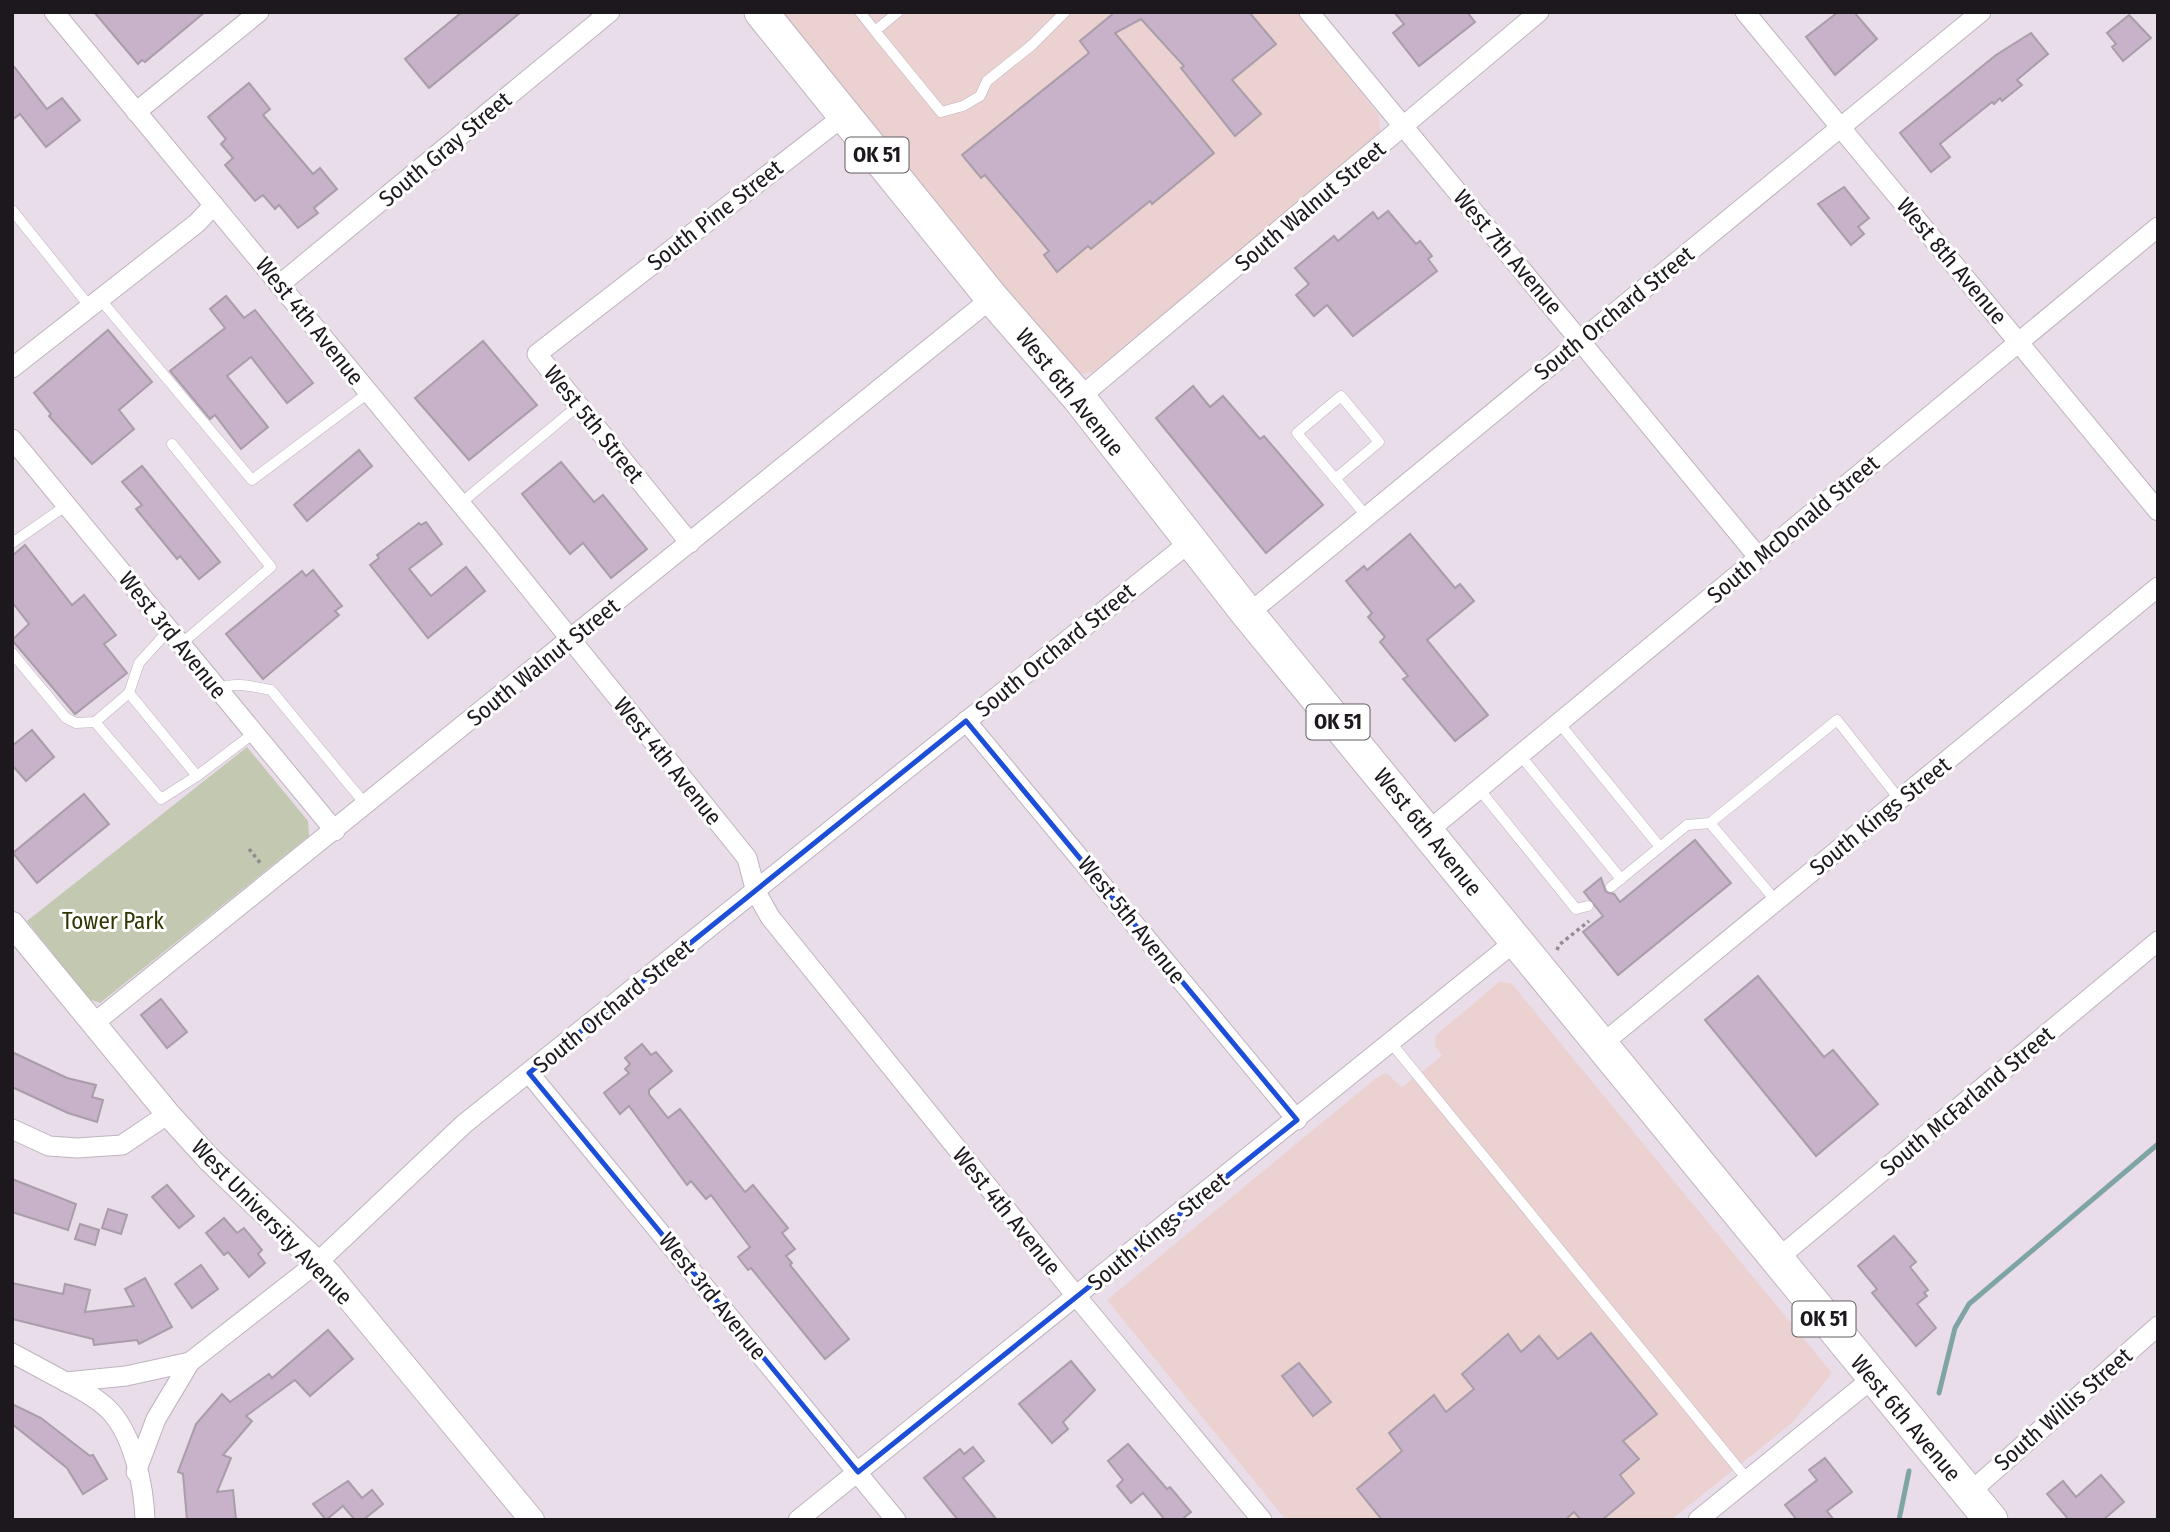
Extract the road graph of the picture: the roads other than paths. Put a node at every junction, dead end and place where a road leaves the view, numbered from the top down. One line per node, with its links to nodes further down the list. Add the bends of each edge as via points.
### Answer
1 (54, 12): 13 (street, West 4th Avenue)
2 (260, 12): 13 (street)
3 (610, 12): 20 (street, South Gray Street)
4 (761, 12): 14 (highway, West 6th Avenue / OK 51)
5 (860, 12): 12 (lane)
6 (898, 12): 12 (lane)
7 (1065, 12): 12 (lane, via 987,81 980,96 941,112)
8 (1310, 12): 15 (street, West 7th Avenue)
9 (1539, 12): 15 (street, South Walnut Street)
10 (1745, 12): 16 (street, West 8th Avenue)
11 (1980, 12): 16 (street, South Orchard Street)
12 (875, 31)
13 (136, 112): 17 (street, West 4th Avenue)
14 (845, 115): 21 (highway, West 6th Avenue / OK 51); 23 (street, South Pine Street)
15 (1404, 128): 24 (street, West 7th Avenue); 28 (street, South Walnut Street)
16 (1840, 129): 24 (street, South Orchard Street); 25 (street, West 8th Avenue)
17 (214, 205): 20 (street, West 4th Avenue); 22 (street)
18 (12, 210): 22 (lane)
19 (2158, 227): 25 (street, South McDonald Street)
20 (279, 285): 27 (street, West 4th Avenue)
21 (992, 298): 28 (highway, West 6th Avenue / OK 51); 39 (street, South Walnut Street)
22 (95, 303): 26 (street); 27 (lane, via 252,480)
23 (585, 315): 29 (street, West 5th Street, via 537,354)
24 (1581, 339): 36 (street, South Orchard Street); 40 (street, West 7th Avenue)
25 (2017, 340): 35 (street, West 8th Avenue); 40 (street, South McDonald Street)
26 (12, 369)
27 (368, 393): 33 (street, West 4th Avenue)
28 (1079, 398): 37 (highway, West 6th Avenue / OK 51)
29 (579, 405): 33 (lane); 39 (street, West 5th Street)
30 (12, 439): 34 (street, West 3rd Avenue)
31 (172, 444): 43 (lane, via 271,568)
32 (1335, 479): 32 (lane, via 1297,432 1341,396 1379,442); 36 (lane)
33 (461, 503): 44 (street, West 4th Avenue)
34 (67, 505): 38 (lane); 43 (street, West 3rd Avenue)
35 (2158, 511)
36 (1367, 517): 42 (street, South Orchard Street)
37 (1190, 542): 42 (highway, West 6th Avenue / OK 51); 48 (street, South Orchard Street)
38 (12, 543)
39 (690, 544): 44 (street, South Walnut Street)
40 (1759, 558): 50 (street, South McDonald Street)
41 (2158, 587): 55 (street, South Kings Street)
42 (1248, 614): 59 (highway, West 6th Avenue / OK 51)
43 (175, 637): 46 (street, West 3rd Avenue); 47 (lane, via 139,663)
44 (570, 641): 56 (street, South Walnut Street); 63 (street, West 4th Avenue, via 747,858)
45 (12, 653): 49 (lane, via 66,718 76,723)
46 (218, 689): 51 (street, West 3rd Avenue); 56 (lane, via 244,685 271,690)
47 (129, 693): 49 (lane); 53 (lane)
48 (965, 721): 63 (street, South Orchard Street); 74 (street, West 5th Avenue)
49 (95, 722): 53 (lane, via 161,799)
50 (1559, 723): 52 (street, South McDonald Street); 60 (lane)
51 (254, 733): 53 (lane); 58 (street, West 3rd Avenue)
52 (1520, 755): 54 (street, South McDonald Street); 61 (lane)
53 (197, 776)
54 (1479, 789): 59 (street, South McDonald Street); 65 (lane, via 1576,909)
55 (1900, 800): 57 (lane, via 1837,720); 64 (street, South Kings Street)
56 (366, 806): 58 (street, South Walnut Street)
57 (1710, 823): 60 (lane, via 1687,825); 64 (lane)
58 (335, 831): 69 (street, South Walnut Street)
59 (1428, 831): 67 (highway, West 6th Avenue / OK 51)
60 (1660, 847): 61 (lane)
61 (1621, 879): 62 (lane)
62 (1611, 887)
63 (756, 892): 72 (street, South Orchard Street); 78 (street, West 4th Avenue, via 769,916)
64 (1776, 901): 71 (street, South Kings Street)
65 (1588, 906)
66 (12, 924): 69 (street, West University Avenue)
67 (1517, 940): 70 (street, South Kings Street); 71 (highway, West 6th Avenue / OK 51)
68 (2158, 941): 76 (street, South McFarland Street)
69 (93, 1024): 73 (street, West University Avenue)
70 (1392, 1044): 74 (street, South Kings Street); 86 (lane)
71 (1602, 1044): 76 (highway, West 6th Avenue / OK 51)
72 (529, 1073): 77 (street, South Orchard Street, via 464,1124); 85 (street, West 3rd Avenue)
73 (168, 1114): 75 (street, via 122,1145 50,1146); 77 (street, West University Avenue)
74 (1297, 1120): 78 (street, South Kings Street)
75 (12, 1129)
76 (1776, 1260): 82 (highway, West 6th Avenue / OK 51)
77 (317, 1262): 81 (street, South Orchard Street); 89 (street, West University Avenue)
78 (1077, 1297): 85 (street, South Kings Street); 92 (street, West 4th Avenue)
79 (2158, 1326): 87 (street, South Willis Street)
80 (12, 1353): 83 (street)
81 (190, 1362): 83 (street, South Orchard Street, via 126,1376); 84 (street, via 156,1419)
82 (1873, 1378): 86 (street); 87 (highway, West 6th Avenue / OK 51)
83 (66, 1382): 84 (street, via 111,1412 126,1435)
84 (136, 1472): 88 (street)
85 (858, 1472): 90 (street, South Kings Street); 91 (street, West 3rd Avenue)
86 (1747, 1479): 93 (street)
87 (1969, 1493): 94 (highway, West 6th Avenue / OK 51)
88 (145, 1520)
89 (532, 1520)
90 (798, 1520)
91 (896, 1520)
92 (1262, 1520)
93 (1698, 1520)
94 (1991, 1520)

